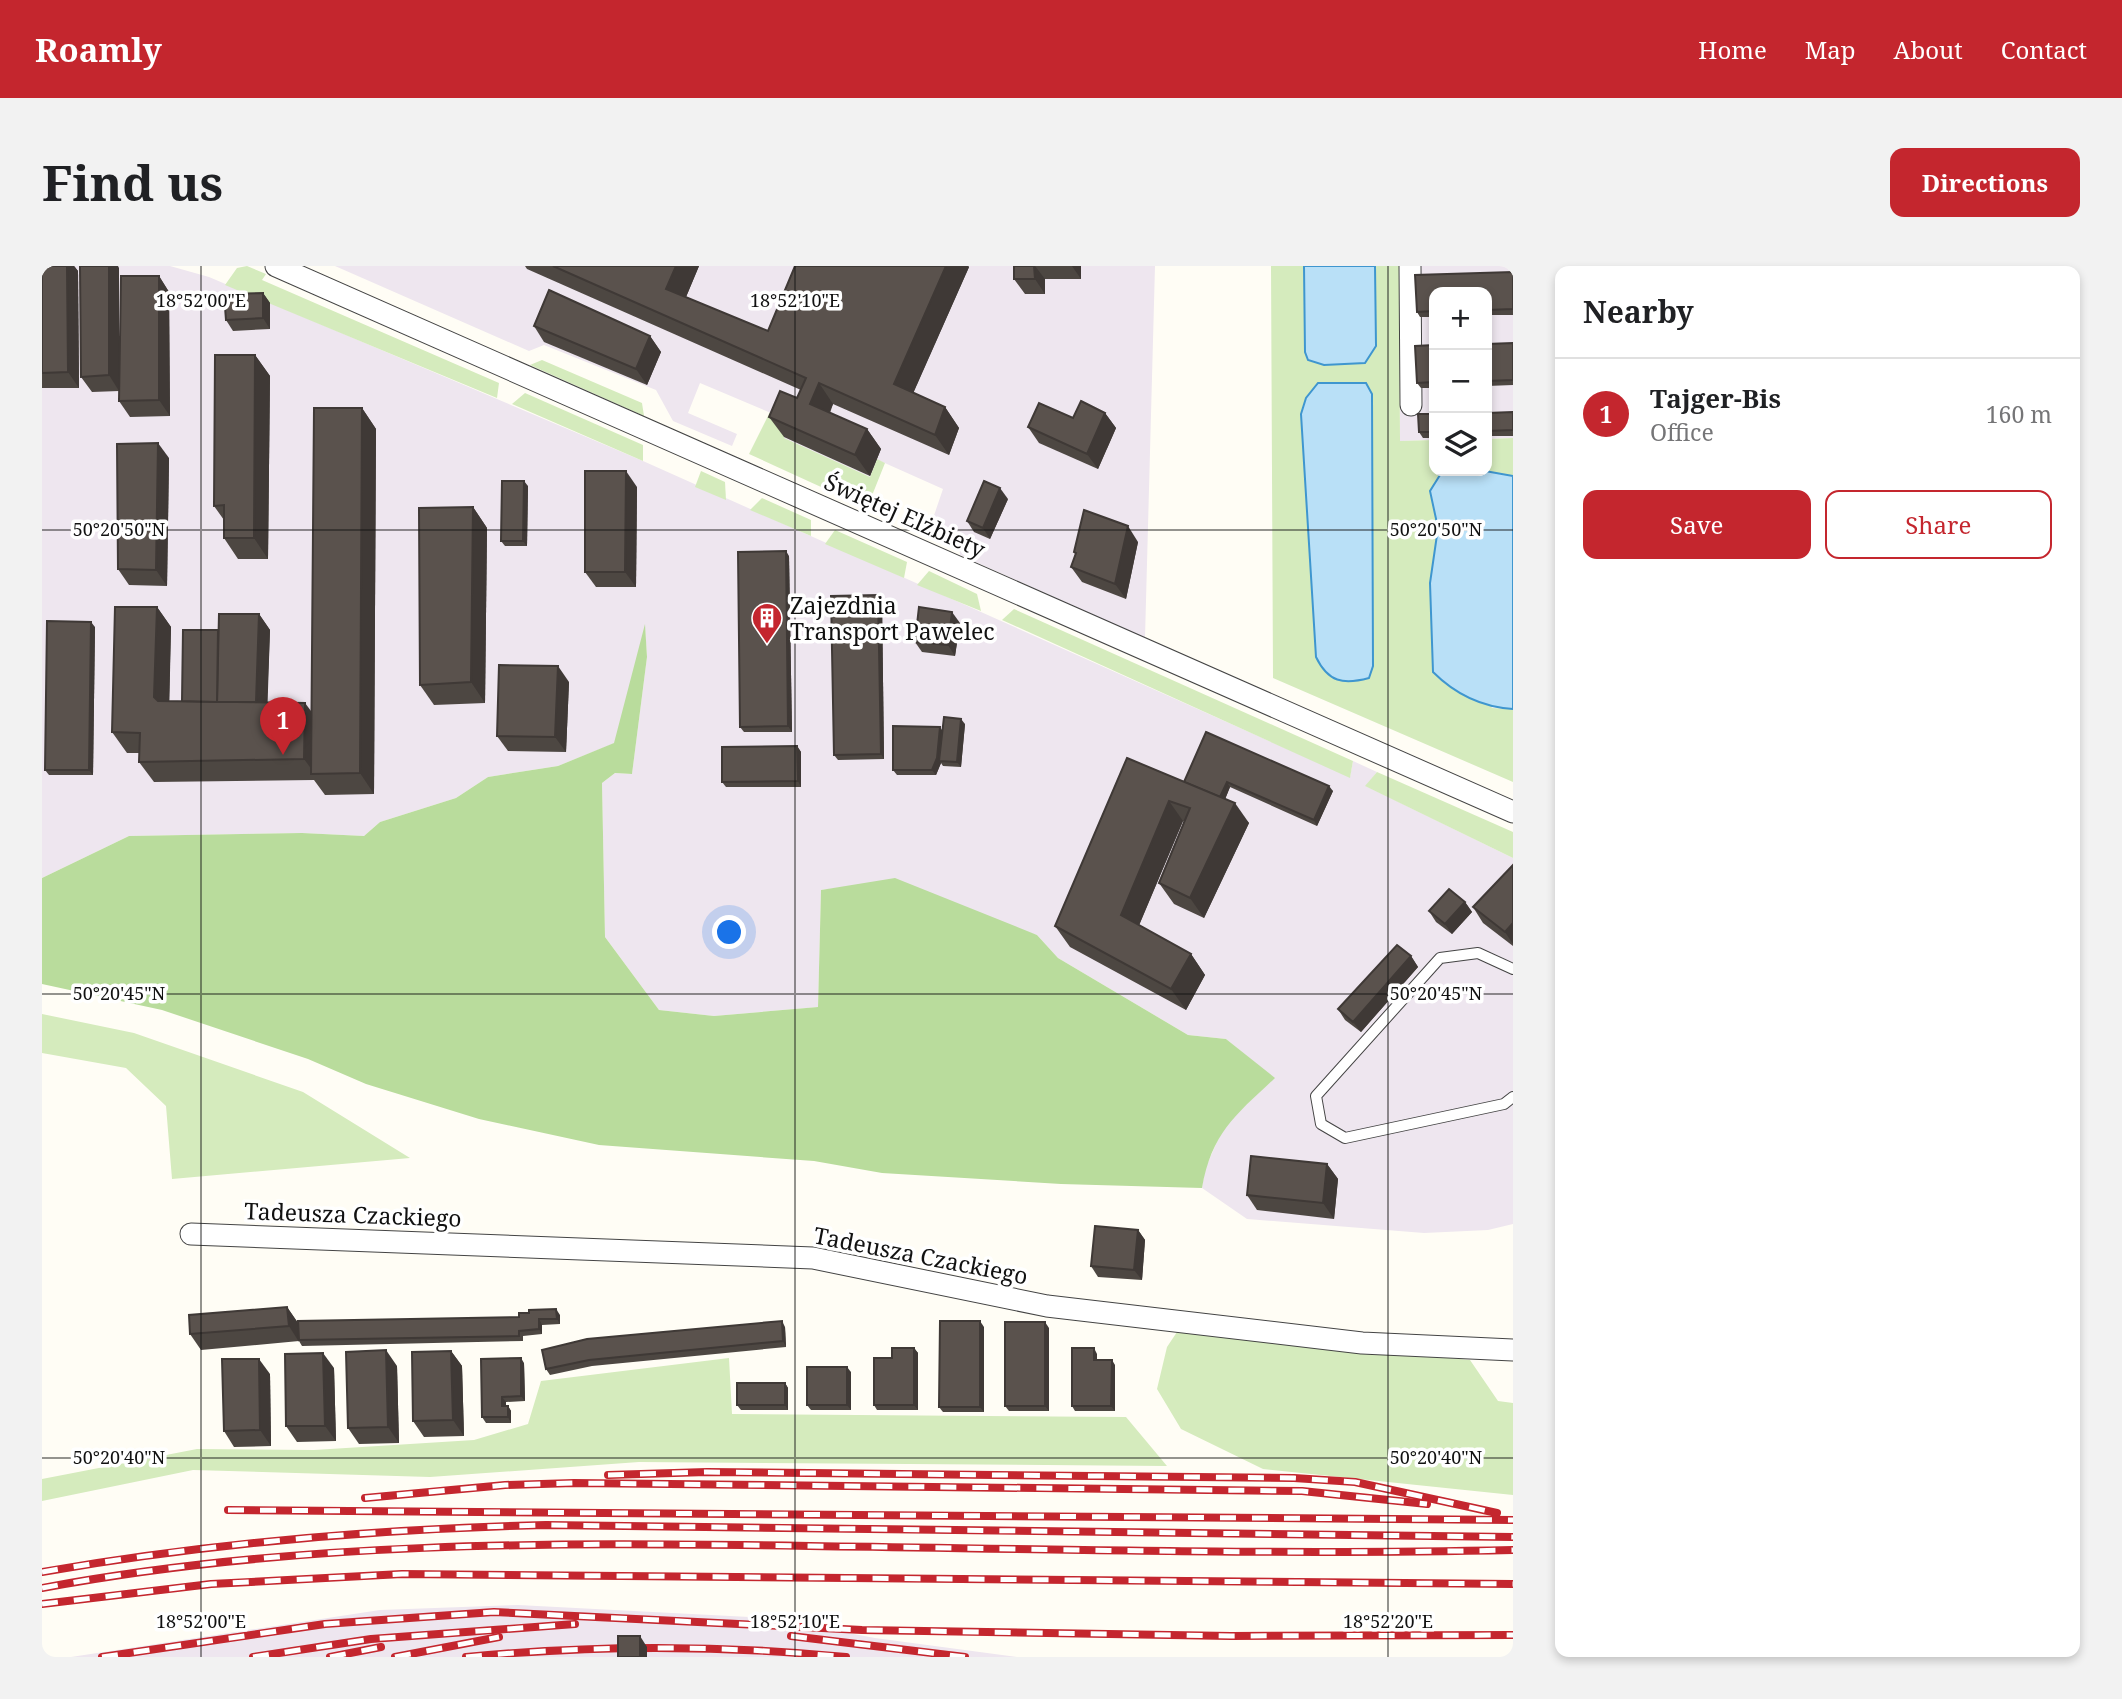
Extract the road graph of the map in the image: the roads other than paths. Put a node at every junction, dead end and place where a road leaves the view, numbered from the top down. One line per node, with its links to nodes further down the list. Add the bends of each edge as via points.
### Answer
1 (276, 266): 4 (street, Świętej Elżbiety)
2 (1410, 266): 3 (street)
3 (1411, 405)
4 (1513, 812)
5 (1513, 969): 6 (lane, via 1478,953 1440,958 1316,1097 1321,1124 1345,1138 1504,1104)
6 (1513, 1097)
7 (191, 1234): 8 (street, Tadeusza Czackiego, via 813,1258 1047,1306 1362,1343)
8 (1513, 1350)

